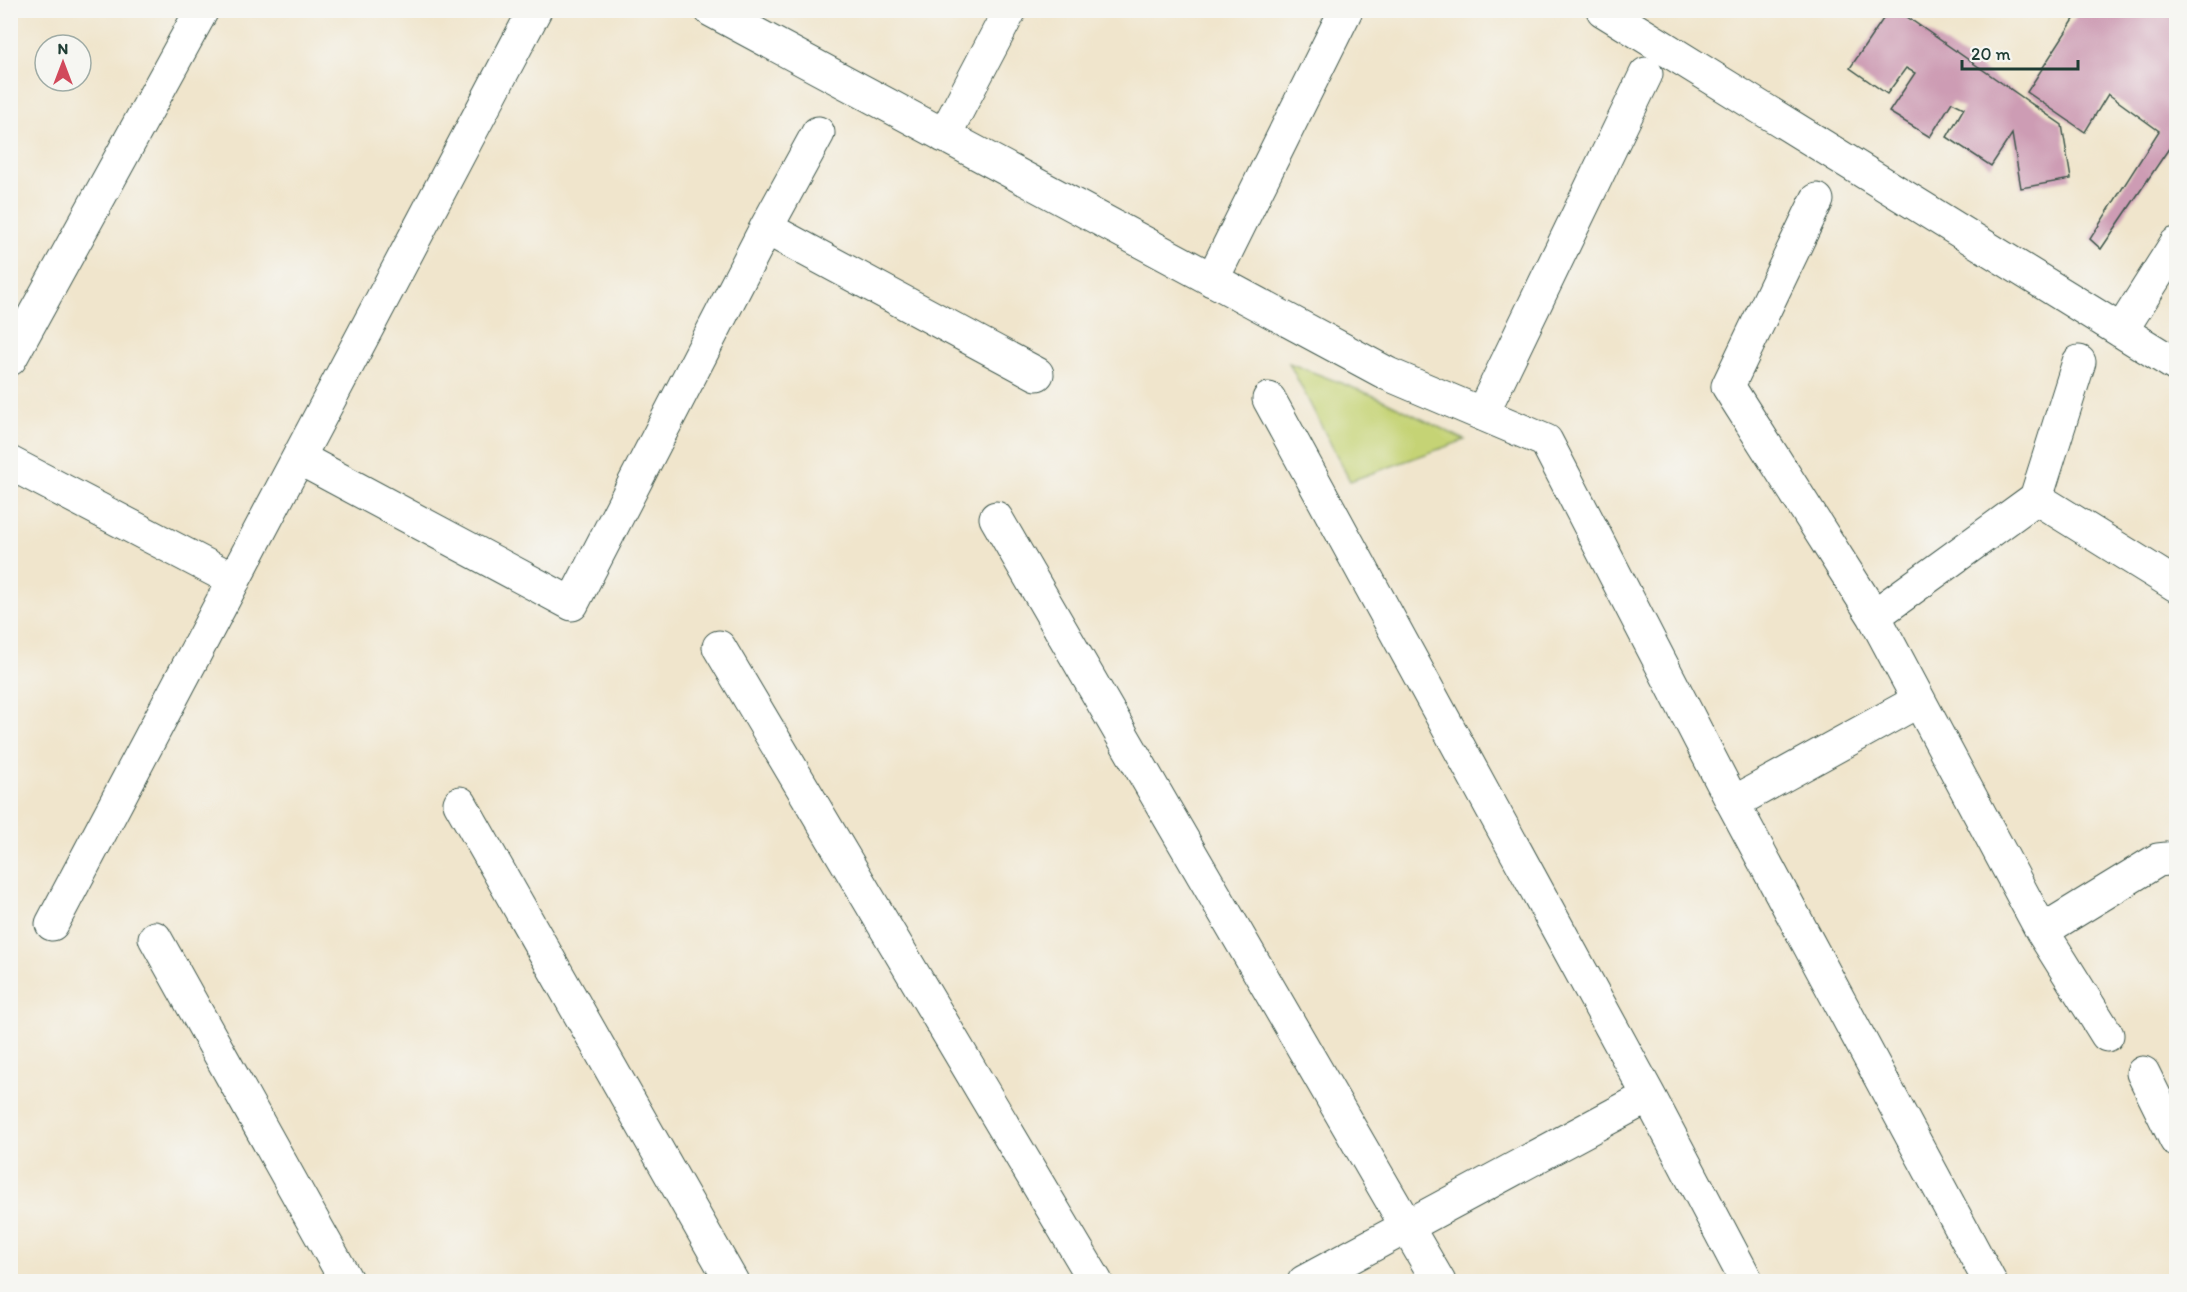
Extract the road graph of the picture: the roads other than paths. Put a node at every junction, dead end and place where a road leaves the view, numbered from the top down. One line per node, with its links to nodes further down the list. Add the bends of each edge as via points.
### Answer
1 (202, 10): 15 (street)
2 (535, 10): 21 (street)
3 (711, 10): 9 (street)
4 (1010, 10): 9 (street)
5 (1346, 10): 13 (street)
6 (1603, 10): 14 (street)
7 (1646, 74): 20 (street)
8 (818, 133): 11 (street)
9 (944, 136): 13 (street)
10 (1817, 200): 27 (street, via 1728,386)
11 (766, 228): 18 (street); 21 (street, via 572,603)
12 (2176, 243): 14 (street)
13 (1212, 280): 20 (street, via 1388,374)
14 (2121, 331): 17 (street)
15 (10, 359)
16 (2079, 362): 23 (street)
17 (2176, 365)
18 (1036, 374)
19 (1269, 399): 38 (street)
20 (1482, 414): 31 (street, via 1546,441)
21 (298, 458): 25 (street)
22 (10, 463): 25 (street)
23 (2036, 498): 26 (street); 27 (street)
24 (996, 518): 40 (street)
25 (234, 580): 33 (street)
26 (2176, 585)
27 (1874, 616): 29 (street)
28 (719, 647): 43 (street)
29 (1918, 701): 31 (street); 34 (street)
30 (460, 803): 42 (street)
31 (1733, 803): 47 (street)
32 (2176, 858): 34 (street, via 2158,860)
33 (52, 924)
34 (2042, 931): 36 (street)
35 (155, 938): 41 (street)
36 (2107, 1035)
37 (2143, 1073): 39 (street)
38 (1649, 1096): 40 (street); 46 (street)
39 (2176, 1140)
40 (1406, 1226): 44 (street); 45 (street)
41 (347, 1281)
42 (732, 1281)
43 (1096, 1281)
44 (1304, 1281)
45 (1439, 1281)
46 (1747, 1281)
47 (1990, 1281)

